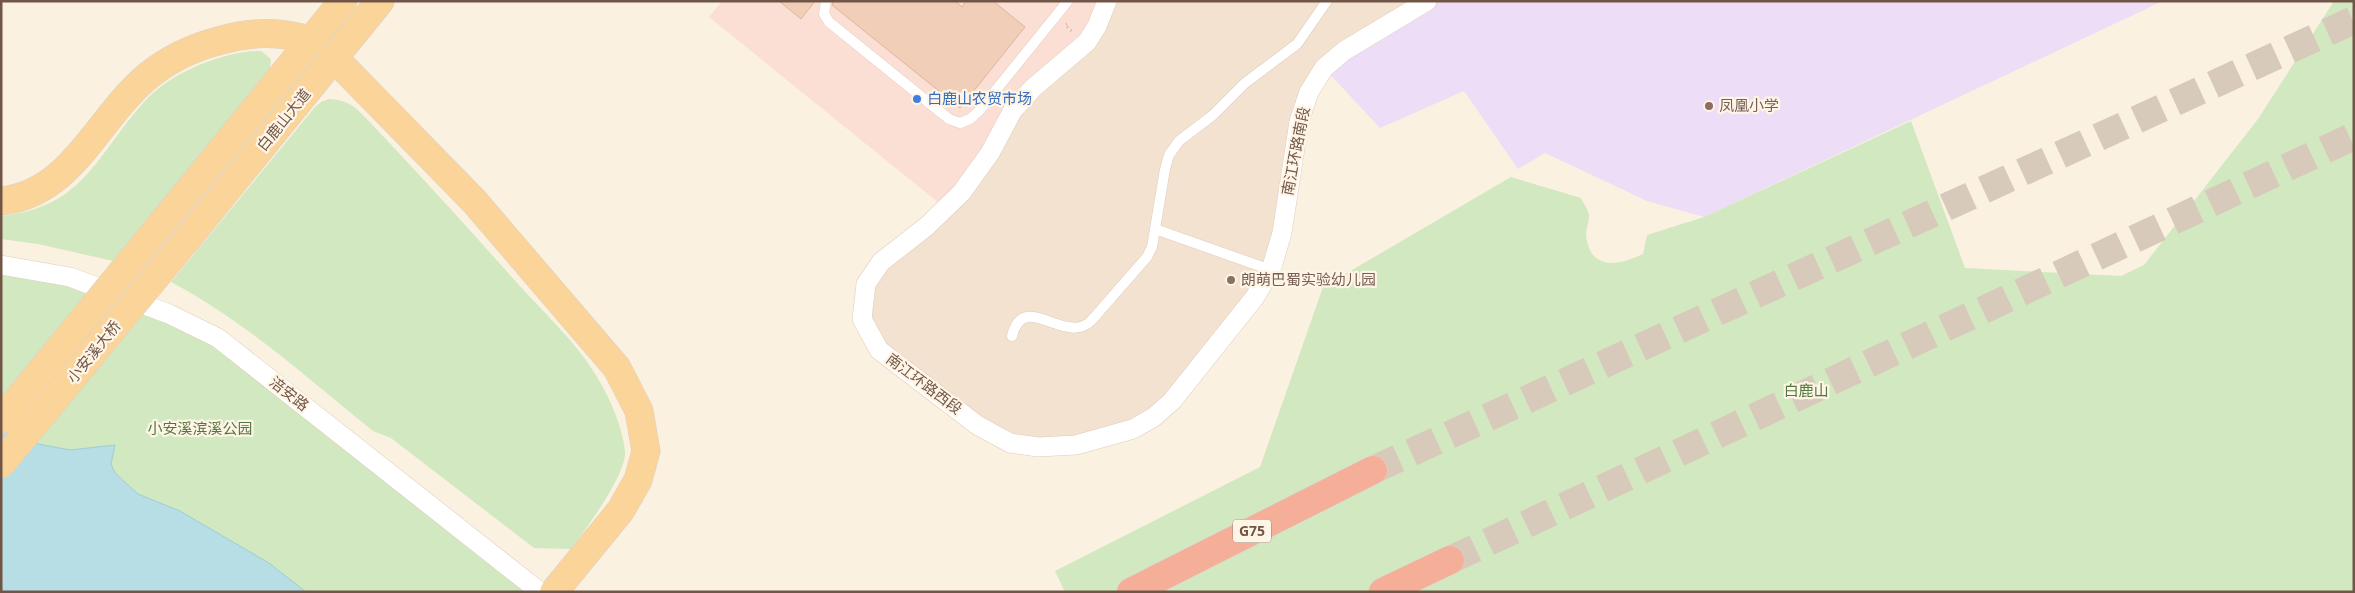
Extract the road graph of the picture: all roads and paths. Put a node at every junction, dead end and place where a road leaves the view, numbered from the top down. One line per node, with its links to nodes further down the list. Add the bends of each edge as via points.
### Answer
1 (344, 1): 8 (main road, 白鹿山大道)
2 (380, 1): 10 (main road, 白鹿山大道)
3 (826, 1): 7 (lane, via 824,14 830,22 949,119 960,124 979,111)
4 (1107, 1): 9 (street, 南江环路西段)
5 (1327, 1): 13 (lane, via 1297,44 1245,83 1228,102 1179,142 1165,169)
6 (1428, 1): 16 (street, 南江环路南段, via 1344,51 1324,68 1309,92 1299,122 1282,233)
7 (1067, 2): 9 (path, via 1077,11 1065,25)
8 (311, 41): 11 (main road, via 274,33 242,34 193,49 170,60 131,92 61,175 27,194); 12 (main road, 白鹿山大道)
9 (1087, 42): 16 (street, 南江环路西段, via 1033,88 1013,110 990,154 962,192 881,262 866,284 862,319 879,350 977,425 1010,443 1038,447 1076,446 1133,429 1154,418 1172,401 1255,297)
10 (335, 59): 14 (main road, 白鹿山大道); 23 (main road, via 487,216 618,368 639,410 646,451 638,480 621,510)
11 (1, 201)
12 (163, 222): 18 (main road, 小安溪大桥, bridge)
13 (1155, 229): 16 (lane); 17 (lane, via 1147,257 1085,327 1073,329 1026,316 1019,320)
14 (187, 239): 19 (main road, 小安溪大桥, bridge)
15 (1, 265): 22 (street, 涪安路, via 70,277 169,314 218,338)
16 (1271, 270)
17 (1012, 336)
18 (1, 420)
19 (1, 464)
20 (1373, 470): 24 (highway, G75)
21 (1450, 560): 25 (highway)
22 (540, 592)
23 (554, 592)
24 (1131, 592)
25 (1383, 592)

